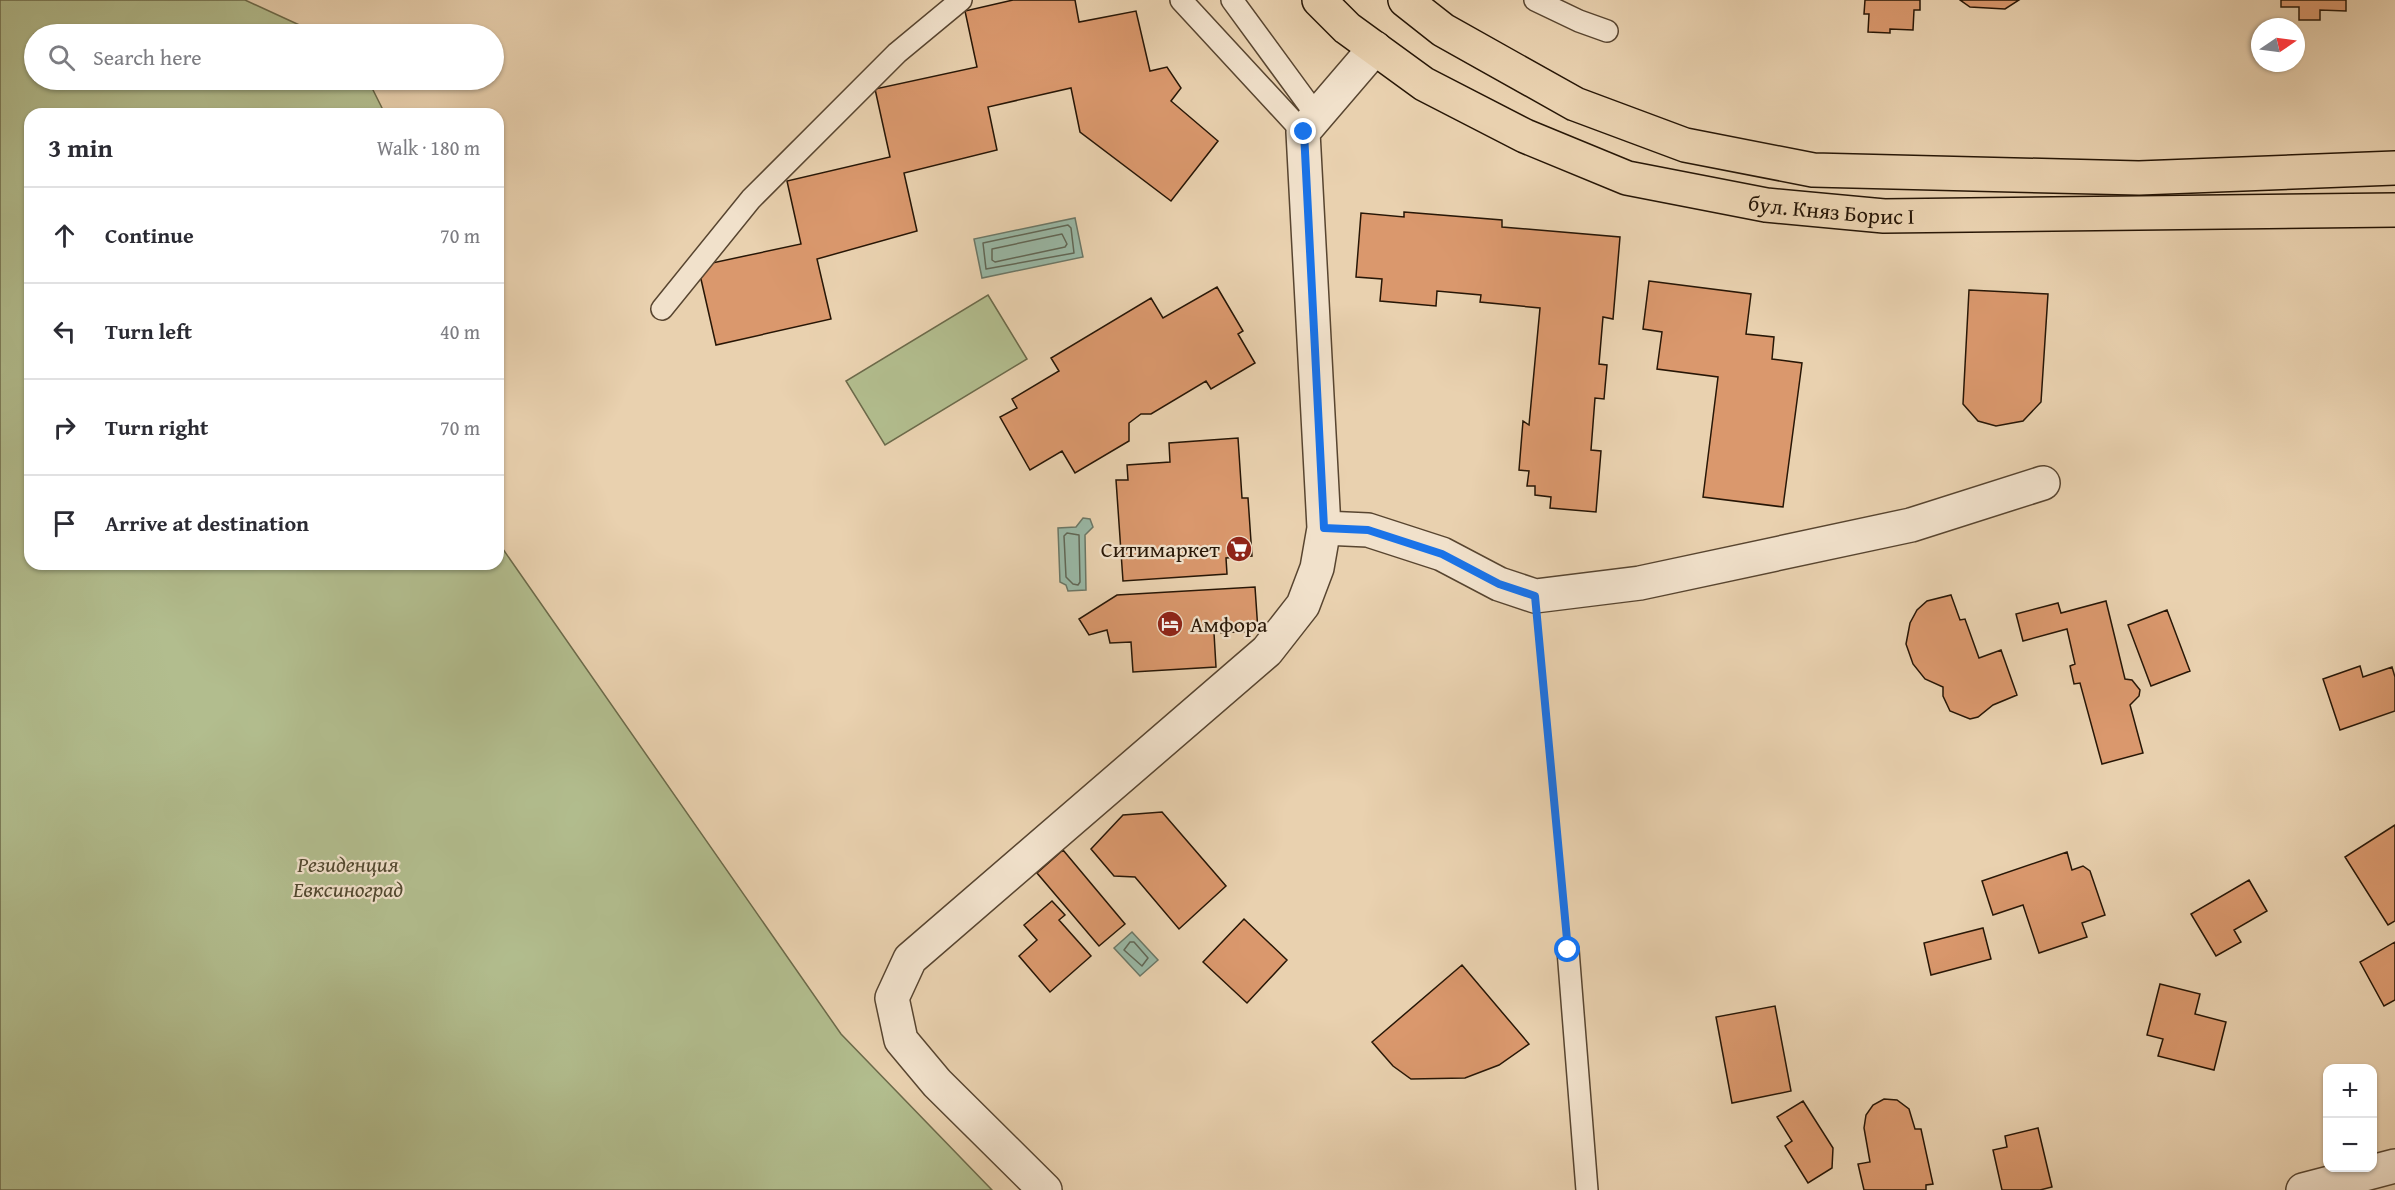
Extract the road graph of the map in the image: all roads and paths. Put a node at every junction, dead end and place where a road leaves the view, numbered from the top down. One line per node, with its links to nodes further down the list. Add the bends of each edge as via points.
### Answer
1 (961, 0): 12 (lane, via 897,53 751,199)
2 (1181, 0): 9 (lane)
3 (1233, 0): 9 (lane)
4 (1320, 0): 8 (highway, бул. Княз Борис I, via 1347,28)
5 (1406, 0): 10 (highway, бул. Княз Борис I, via 1443,30 1575,104 1685,145 1813,170 2139,178)
6 (1535, 0): 7 (lane)
7 (1607, 31)
8 (1375, 48): 9 (street); 11 (highway, бул. Княз Борис I, via 1424,84 1525,136 1627,178 1766,205 1884,216)
9 (1310, 124): 14 (street)
10 (2395, 168)
11 (2395, 210)
12 (662, 309)
13 (2043, 483): 15 (street, via 1911,525 1640,583)
14 (1324, 528): 15 (street, via 1368,530 1442,554 1499,584); 18 (street, via 1317,568 1303,605 1267,651 910,959 892,998 901,1040 938,1083)
15 (1535, 596): 16 (path)
16 (1568, 950): 19 (lane)
17 (2395, 1166): 20 (street)
18 (1045, 1190)
19 (1587, 1190)
20 (2303, 1190)

